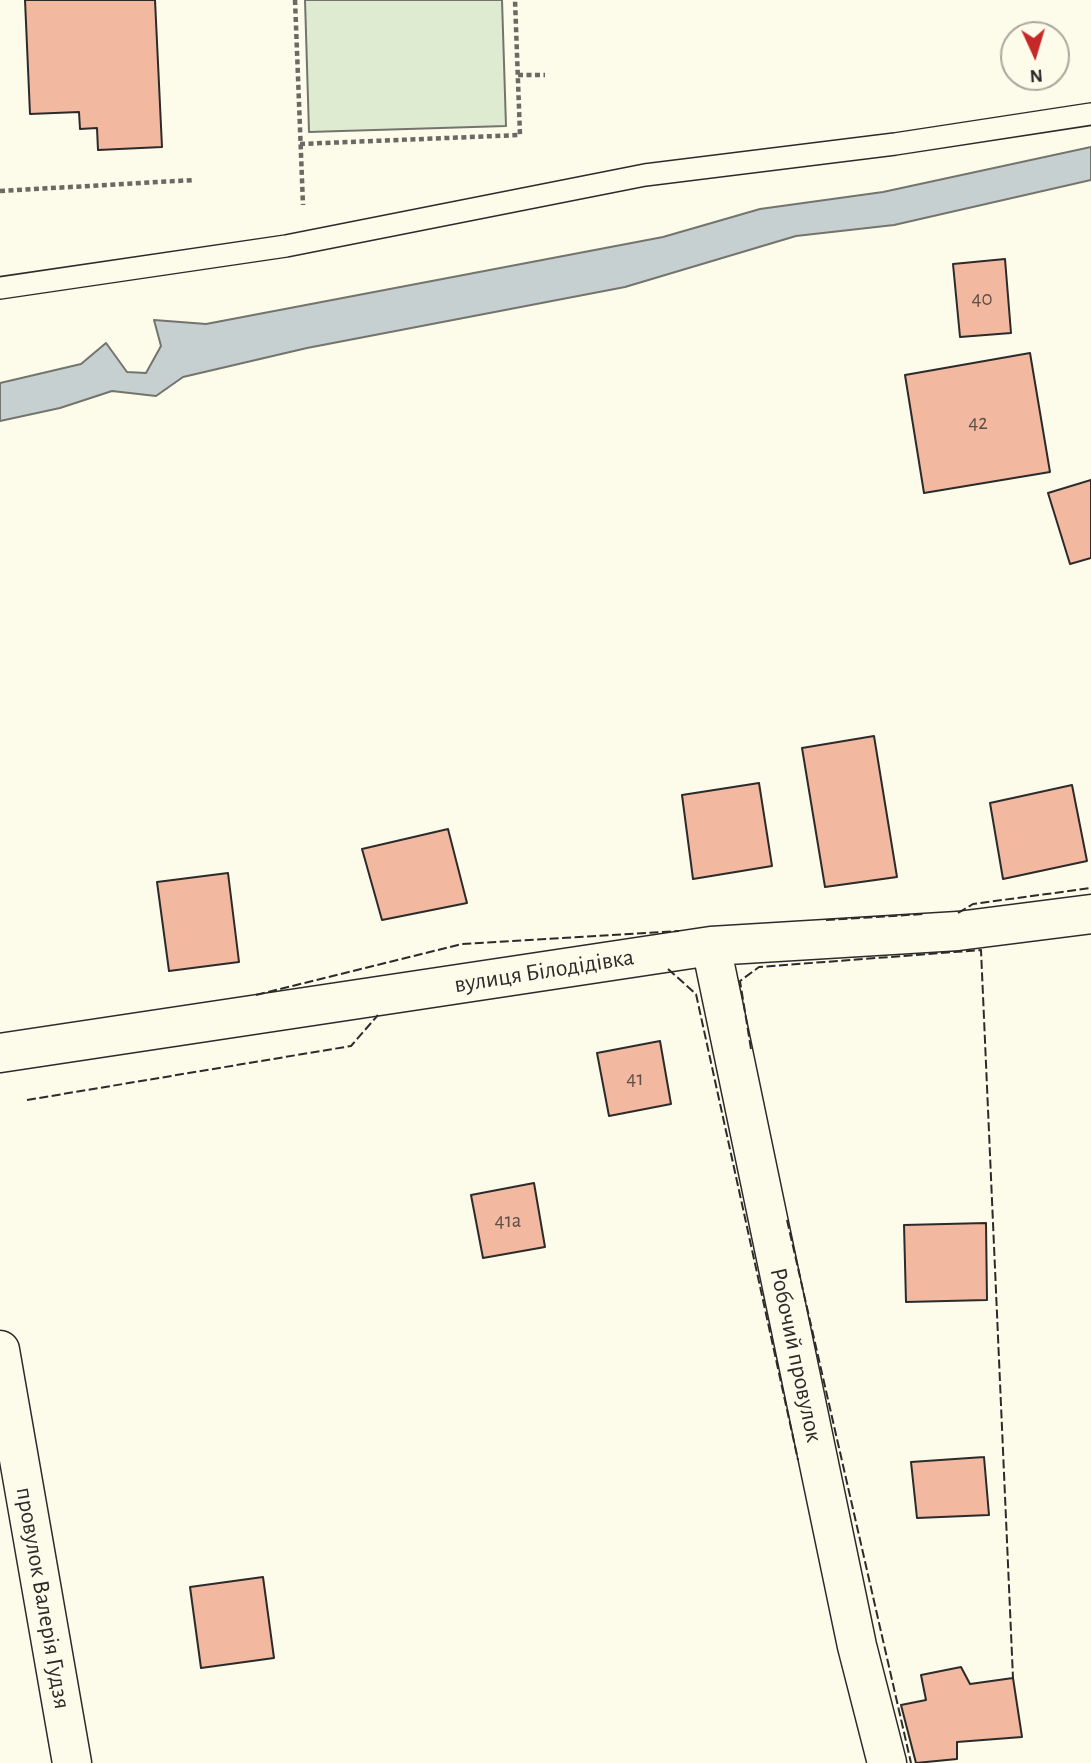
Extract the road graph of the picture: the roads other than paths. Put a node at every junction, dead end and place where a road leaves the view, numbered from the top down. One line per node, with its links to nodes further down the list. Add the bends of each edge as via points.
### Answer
1 (1091, 114): 2 (lane, via 645,175 286,246)
2 (0, 288)
3 (1091, 914): 4 (street, вулиця Білодідівка, via 958,931)
4 (711, 946): 5 (street, вулиця Білодідівка); 8 (street, Робочий провулок, via 854,1633)
5 (0, 1053)
6 (0, 1350): 7 (street, провулок Валерія Гудзя)
7 (72, 1763)
8 (887, 1763)

